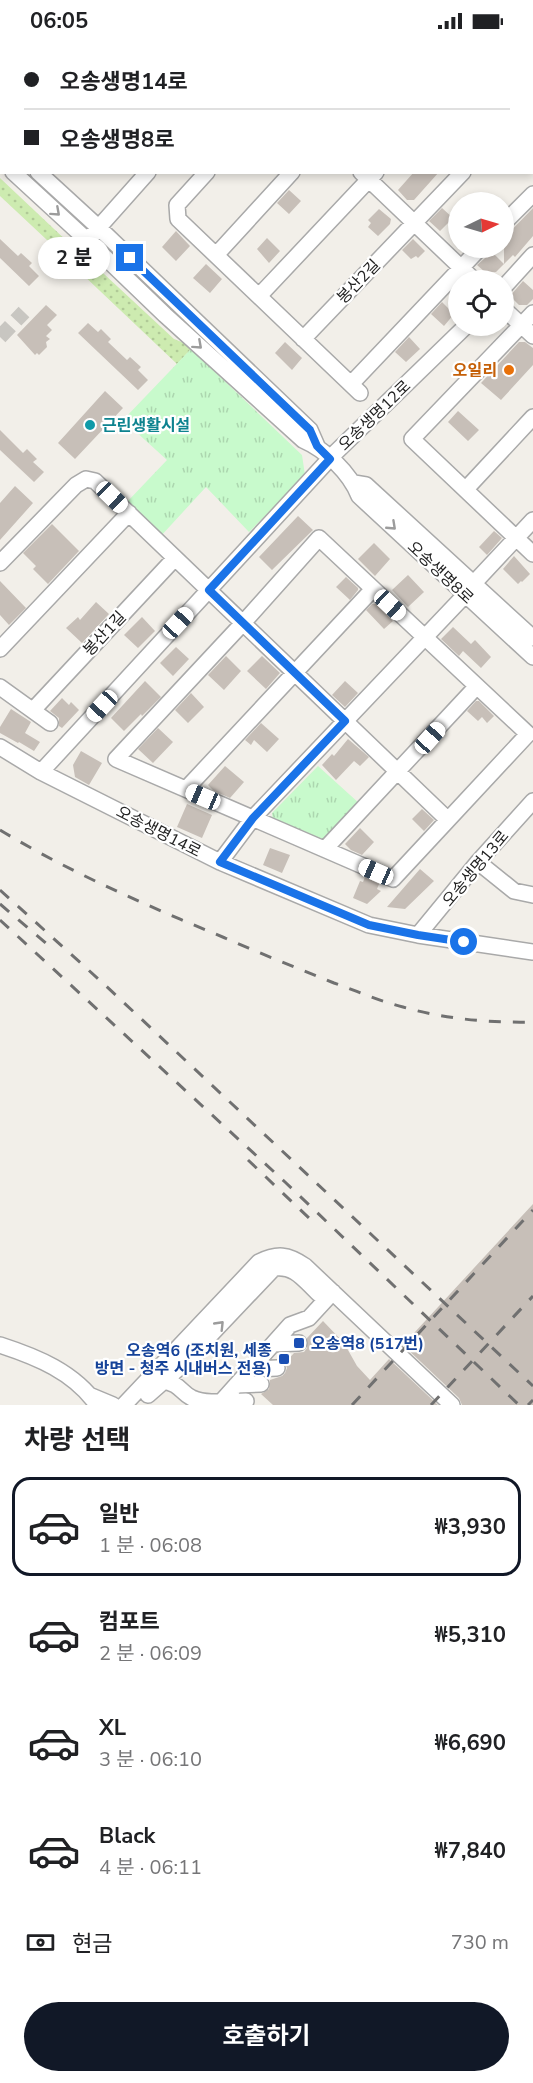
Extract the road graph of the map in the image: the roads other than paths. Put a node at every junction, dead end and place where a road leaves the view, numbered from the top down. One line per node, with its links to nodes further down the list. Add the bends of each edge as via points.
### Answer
1 (15, 174): 12 (street, 오송생명8로, one-way to 12)
2 (40, 174): 11 (street, 오송생명8로)
3 (145, 174): 11 (street)
4 (205, 174): 13 (street, via 177,205 176,212 178,219)
5 (290, 174): 13 (street)
6 (461, 174): 10 (street, 봉산2길)
7 (368, 175): 10 (street); 18 (street)
8 (533, 194): 9 (street)
9 (514, 213)
10 (414, 223): 16 (street); 23 (street, 봉산2길)
11 (98, 227): 12 (street); 25 (street, 오송생명8로, via 310,430)
12 (88, 241): 25 (street, 오송생명8로, one-way to 25, via 303,440)
13 (216, 255): 18 (street)
14 (533, 255): 17 (street)
15 (470, 258): 16 (street)
16 (461, 268): 23 (street, via 356,388)
17 (514, 276)
18 (259, 296): 23 (street)
19 (533, 313): 21 (street)
20 (514, 319): 21 (street)
21 (527, 331): 27 (street, via 412,440)
22 (456, 336): 26 (street, 오송생명12로)
23 (303, 339)
24 (533, 417): 27 (street)
25 (317, 446): 26 (street, 오송생명8로)
26 (330, 459): 35 (street, 오송생명8로, via 354,483 366,485); 36 (street, 오송생명12로)
27 (466, 489): 30 (street)
28 (129, 513): 32 (street); 33 (street, via 95,481 86,479); 40 (street)
29 (533, 520): 30 (street)
30 (515, 538): 31 (street); 35 (street)
31 (533, 554)
32 (175, 558): 36 (street); 45 (street, 봉산1길)
33 (0, 563)
34 (373, 589): 37 (street, via 319,538); 38 (street); 42 (street)
35 (469, 589): 38 (street); 39 (street, 오송생명8로); 41 (street, 오송생명8로)
36 (209, 590): 37 (street); 49 (street, 오송생명12로)
37 (243, 623): 42 (street); 51 (street, via 116,759)
38 (425, 637): 43 (street); 46 (street)
39 (533, 638)
40 (0, 649)
41 (533, 657)
42 (295, 673): 46 (street); 51 (street)
43 (477, 686): 50 (street); 54 (street, via 528,734)
44 (0, 687): 45 (street)
45 (33, 709): 47 (street)
46 (345, 721): 50 (street); 53 (street)
47 (50, 723)
48 (0, 747): 49 (street, 오송생명14로)
49 (41, 772): 56 (street, 오송생명14로)
50 (398, 772): 54 (street); 55 (street)
51 (186, 789): 53 (street)
52 (533, 801): 57 (street, 오송생명13로)
53 (253, 818): 55 (street); 56 (street)
54 (447, 819): 55 (street, via 393,879)
55 (325, 849)
56 (220, 862): 59 (street, 오송생명14로, via 369,925)
57 (478, 862): 58 (street, via 514,891); 59 (street, 오송생명13로)
58 (533, 896)
59 (418, 935): 60 (street, 오송생명14로)
60 (533, 952)
61 (329, 1296): 64 (street, via 309,1318 290,1325); 65 (street, one-way to 61, via 274,1268 285,1266 293,1270); 68 (street, via 295,1259 283,1255 259,1262); 70 (street); 71 (street)
62 (0, 1346): 66 (street, via 52,1366)
63 (273, 1372): 64 (street); 64 (street); 64 (street); 64 (street)
64 (247, 1373): 65 (street, via 192,1398 173,1383)
65 (163, 1381): 69 (street)
66 (93, 1400): 67 (street)
67 (112, 1405)
68 (124, 1405)
69 (137, 1405)
70 (438, 1405)
71 (452, 1405)

